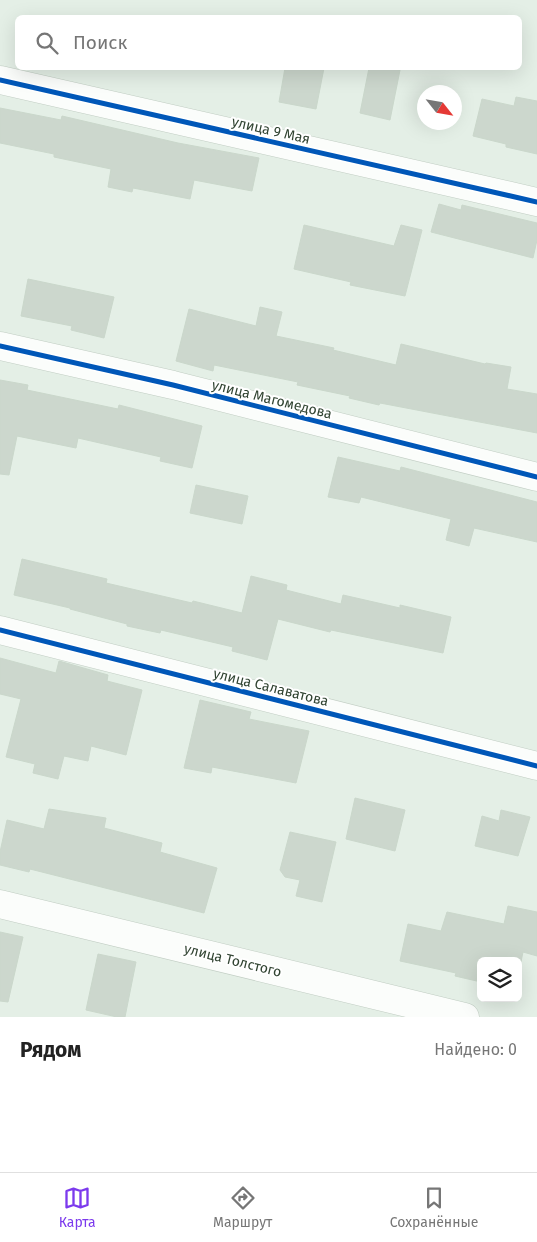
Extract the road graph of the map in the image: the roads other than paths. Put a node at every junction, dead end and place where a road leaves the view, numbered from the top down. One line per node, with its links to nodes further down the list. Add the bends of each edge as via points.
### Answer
1 (0, 80): 2 (street, улица 9 Мая)
2 (537, 202)
3 (0, 346): 4 (street, улица Магомедова, via 173,385)
4 (537, 477)
5 (0, 630): 6 (street, улица Салаватова)
6 (537, 766)
7 (0, 904): 8 (street, улица Толстого)
8 (465, 1017)

